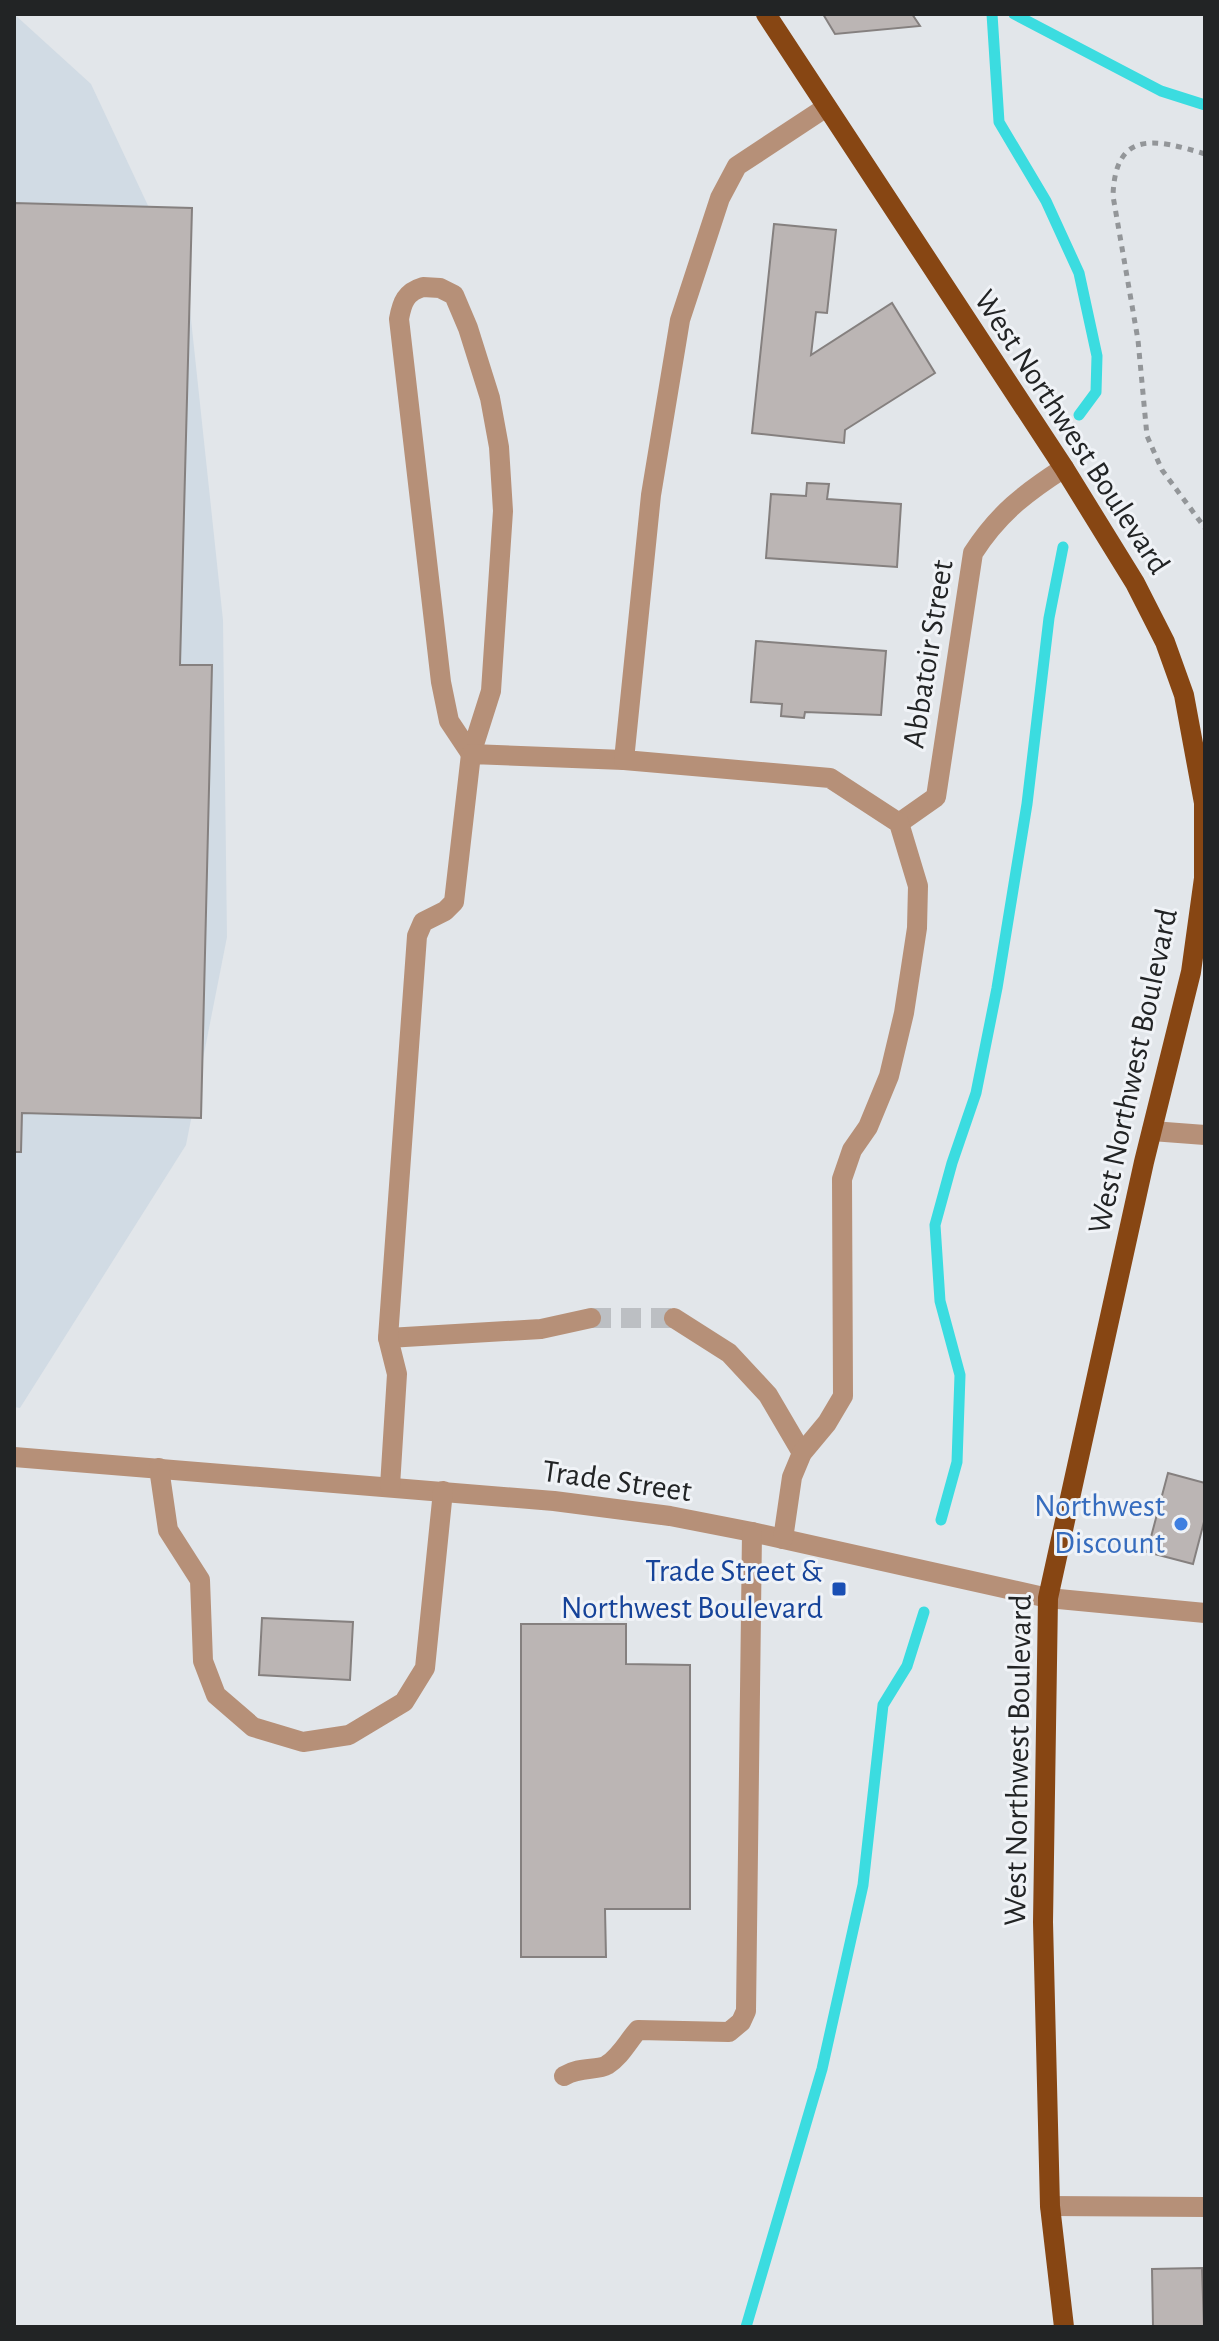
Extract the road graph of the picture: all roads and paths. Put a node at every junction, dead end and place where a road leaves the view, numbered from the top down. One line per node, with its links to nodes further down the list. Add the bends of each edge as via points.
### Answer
1 (766, 14): 2 (main road, West Northwest Boulevard)
2 (825, 108): 4 (main road, West Northwest Boulevard); 8 (street, via 737,166 720,198 680,320 651,495)
3 (1205, 154): 5 (path, via 1167,143 1141,145 1119,161 1113,196 1138,340 1147,436 1162,470)
4 (1064, 468): 6 (main road, West Northwest Boulevard, via 1165,642); 9 (street, Abbatoir Street, via 1031,489 990,527 973,553 936,797)
5 (1205, 528)
6 (1198, 732): 10 (main road, West Northwest Boulevard, via 1204,878 1191,972)
7 (471, 754): 7 (street, via 491,691 503,511 499,447 490,398 454,295 423,287 402,302 399,319 441,682 449,721); 8 (street); 14 (street, via 454,902 423,922 417,936)
8 (624, 760): 9 (street, via 830,778)
9 (899, 823): 15 (street, via 918,886 904,1013 889,1076 842,1179 843,1396)
10 (1152, 1131): 11 (street); 22 (main road, West Northwest Boulevard)
11 (1205, 1135)
12 (591, 1318): 14 (street, via 541,1329)
13 (674, 1318): 15 (street, via 729,1353 768,1395)
14 (388, 1338): 18 (street, via 397,1374)
15 (802, 1453): 21 (street, via 792,1477)
16 (14, 1457): 17 (street, Trade Street)
17 (159, 1468): 18 (street, Trade Street); 19 (street, via 168,1530 200,1580 203,1661 216,1695 253,1727 303,1742 349,1735 404,1702 425,1668)
18 (390, 1486): 19 (street, Trade Street)
19 (443, 1491): 20 (street, Trade Street, via 655,1514)
20 (752, 1532): 21 (street, Trade Street); 24 (street, via 746,2011 729,2032 638,2030 605,2067 577,2068)
21 (783, 1539): 22 (street, Trade Street)
22 (1048, 1598): 23 (street, Trade Street); 25 (main road, West Northwest Boulevard, via 1043,1922)
23 (1205, 1613)
24 (564, 2076)
25 (1050, 2206): 26 (street); 27 (main road, West Northwest Boulevard)
26 (1205, 2207)
27 (1064, 2327)

